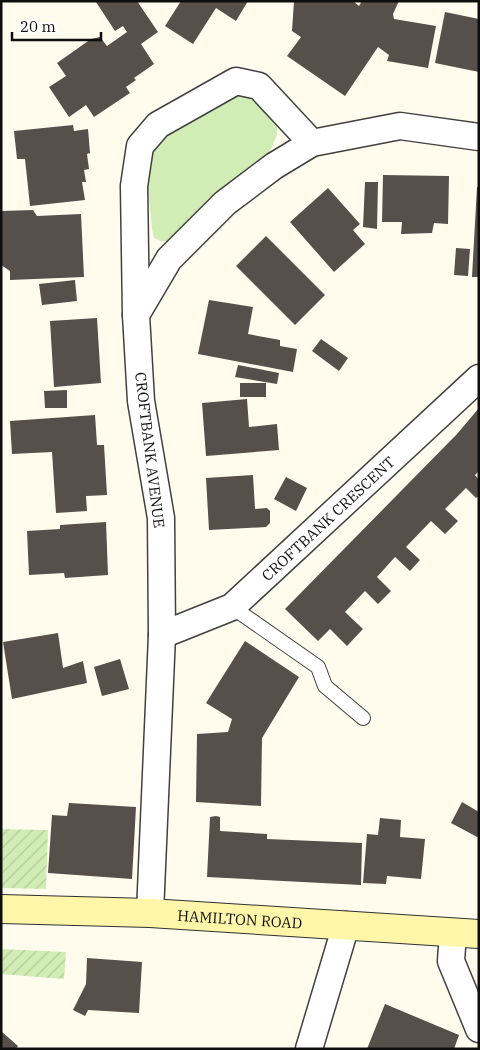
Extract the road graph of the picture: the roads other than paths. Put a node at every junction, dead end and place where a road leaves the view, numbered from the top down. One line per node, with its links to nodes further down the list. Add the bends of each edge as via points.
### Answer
1 (479, 137): 2 (street, via 400,126)
2 (312, 143): 3 (street, via 274,166 225,203 169,259); 3 (street, CROFTBANK AVENUE, via 259,86 236,81 158,126 140,146 134,186)
3 (136, 315): 6 (street, CROFTBANK AVENUE, via 141,402 161,518)
4 (479, 378): 5 (street, CROFTBANK CRESCENT)
5 (232, 607): 6 (street, CROFTBANK CRESCENT); 7 (lane, via 318,667 325,686)
6 (162, 634): 9 (street, CROFTBANK AVENUE)
7 (363, 718)
8 (1, 909): 9 (main road, HAMILTON ROAD)
9 (150, 913): 10 (main road, HAMILTON ROAD)
10 (346, 926): 11 (main road, HAMILTON ROAD); 13 (street)
11 (466, 934): 12 (street, via 450,961)
12 (479, 1029)
13 (309, 1049)

